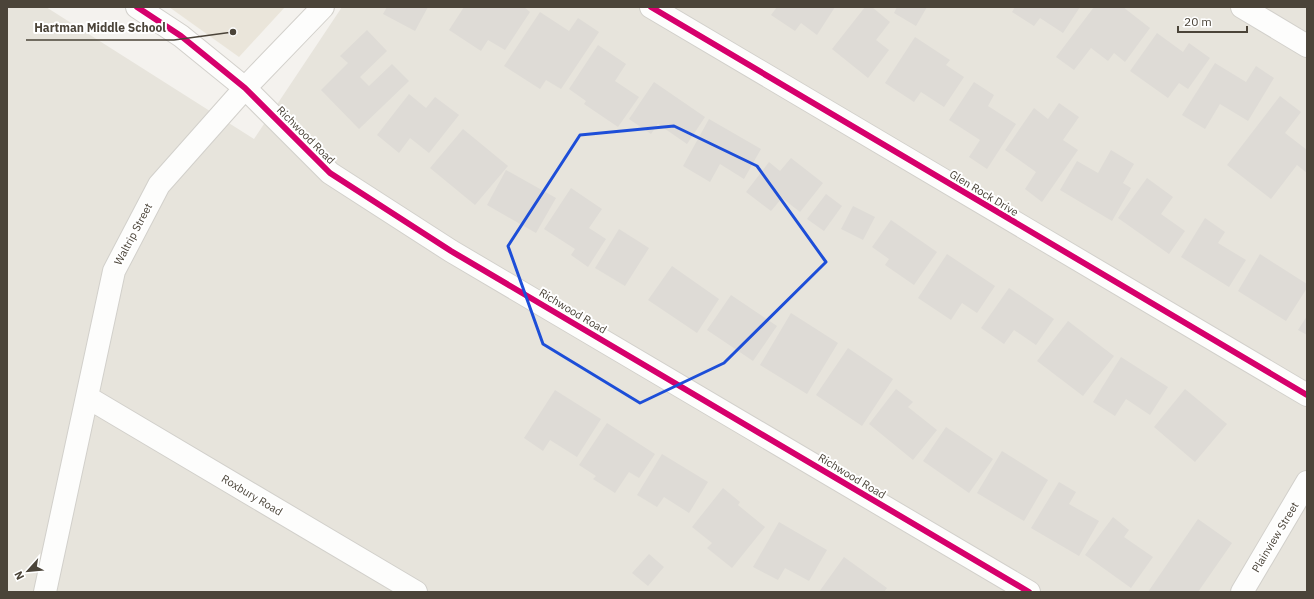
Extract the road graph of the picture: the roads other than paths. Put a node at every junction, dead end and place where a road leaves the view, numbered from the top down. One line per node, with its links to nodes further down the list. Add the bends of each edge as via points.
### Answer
1 (137, 7): 6 (street, Richwood Road, via 181,36)
2 (323, 7): 6 (street, Waltrip Street)
3 (651, 7): 7 (street, Glen Rock Drive)
4 (1242, 7): 5 (street)
5 (1307, 46)
6 (245, 88): 8 (street, Waltrip Street, via 159,185 114,271); 12 (street, Richwood Road, via 330,173 451,251)
7 (1307, 395)
8 (87, 397): 10 (street, Waltrip Street); 11 (street, Roxbury Road)
9 (1307, 482): 13 (street, Plainview Street)
10 (45, 592)
11 (416, 592)
12 (1029, 592)
13 (1242, 592)

